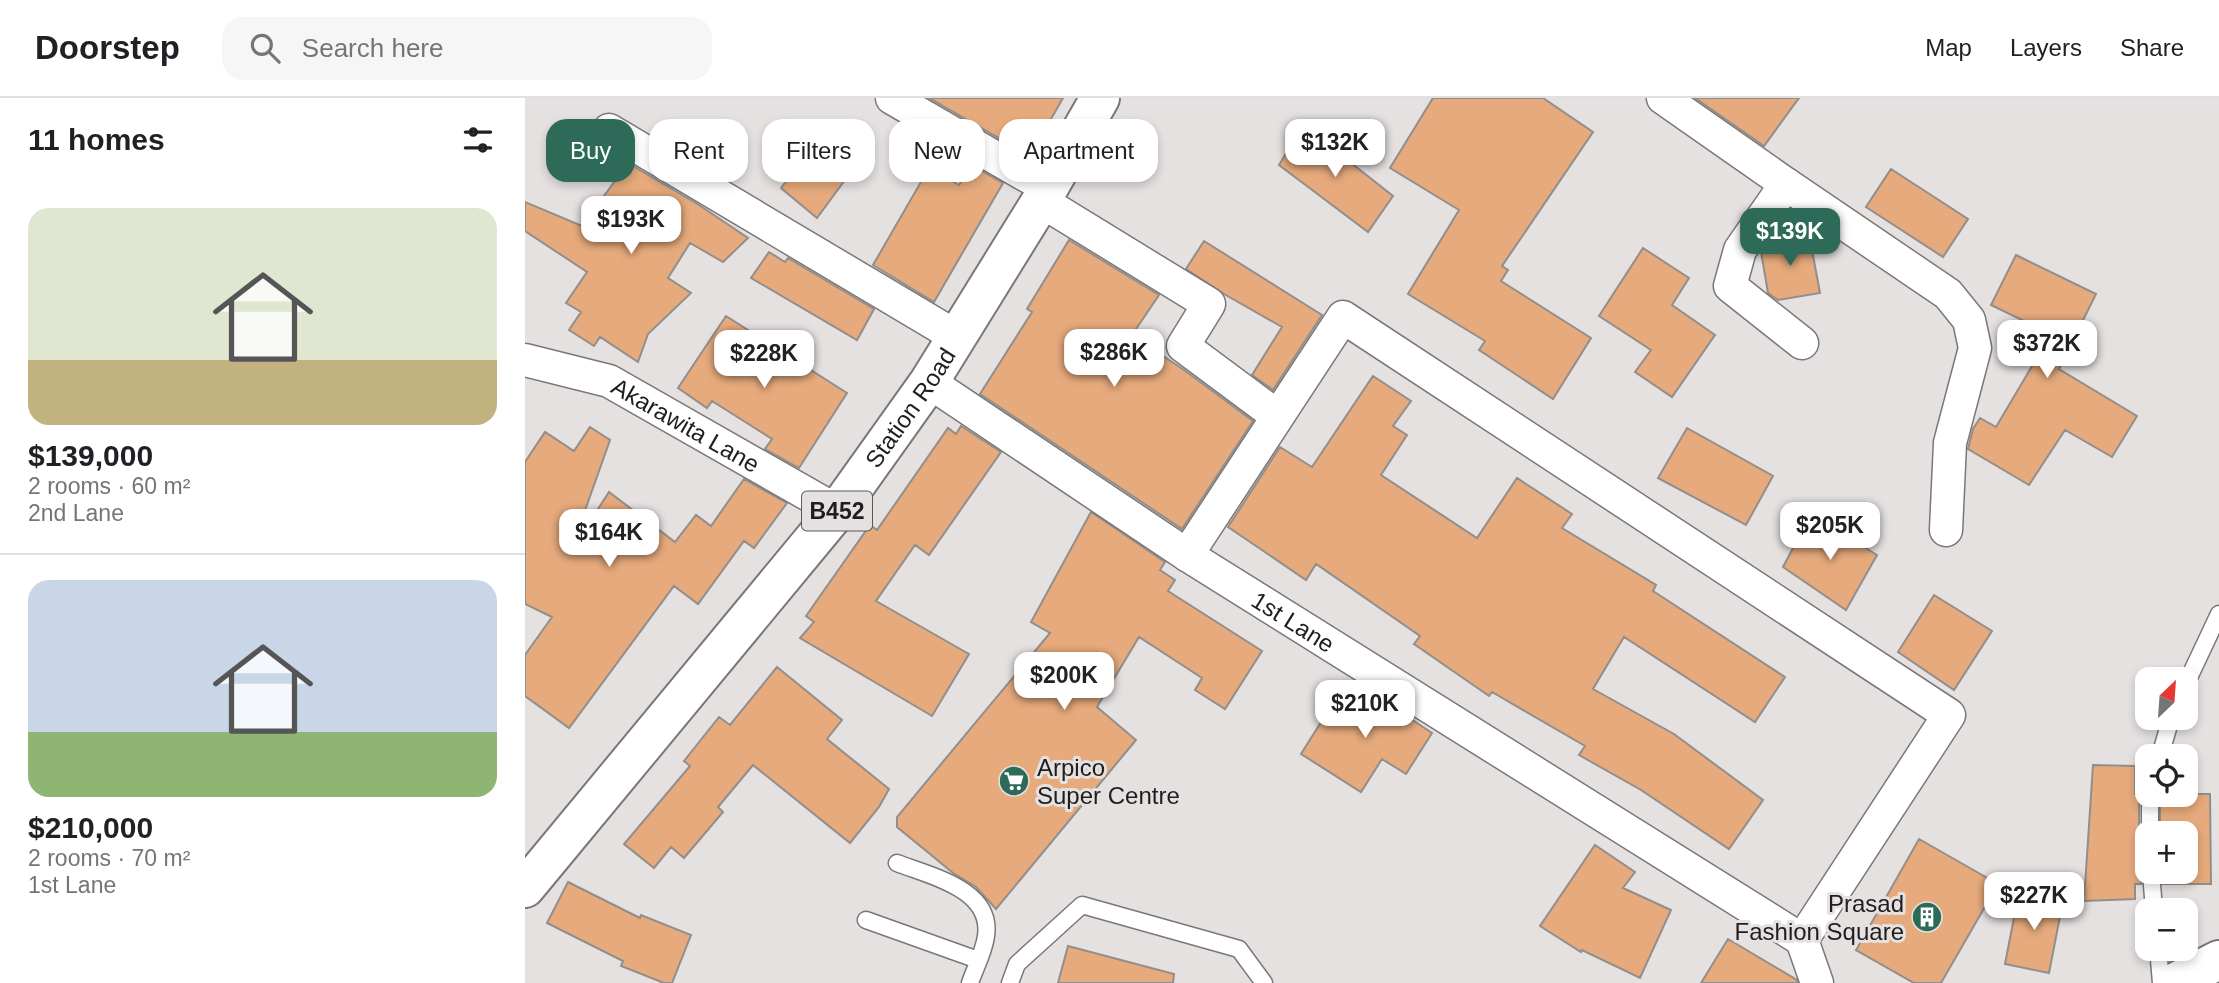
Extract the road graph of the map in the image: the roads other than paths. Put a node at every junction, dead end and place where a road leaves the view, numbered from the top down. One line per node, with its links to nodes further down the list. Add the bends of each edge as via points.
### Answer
1 (893, 98): 6 (street)
2 (1101, 98): 6 (main road, Station Road / B452)
3 (1663, 98): 5 (street)
4 (635, 145): 7 (street)
5 (1786, 184): 8 (street, via 1740,250 1730,286); 13 (street, via 1948,294 1969,320 1975,348 1950,443)
6 (1045, 194): 7 (main road, Station Road / B452); 11 (street, via 1209,304 1183,346)
7 (957, 337): 10 (main road, Station Road / B452)
8 (1802, 343)
9 (525, 360): 12 (street, Akarawita Lane, via 609,381)
10 (929, 382): 12 (main road, Station Road / B452); 14 (street, 1st Lane)
11 (1277, 416): 14 (street); 20 (street, via 1343,317 1949,715)
12 (837, 511): 18 (main road, Station Road / B452)
13 (1946, 530)
14 (1187, 555): 20 (street, 1st Lane)
15 (2219, 614): 16 (lane)
16 (2194, 667)
17 (897, 863): 21 (lane, via 975,899 985,914 987,936)
18 (525, 888)
19 (866, 920): 21 (lane)
20 (1802, 940): 27 (street)
21 (978, 960): 24 (lane)
22 (2219, 960): 29 (main road)
23 (2159, 961): 28 (lane)
24 (970, 983)
25 (1010, 983): 26 (lane, via 1017,964 1082,905 1239,949)
26 (1264, 983)
27 (1817, 983)
28 (2161, 983)
29 (2174, 983)

